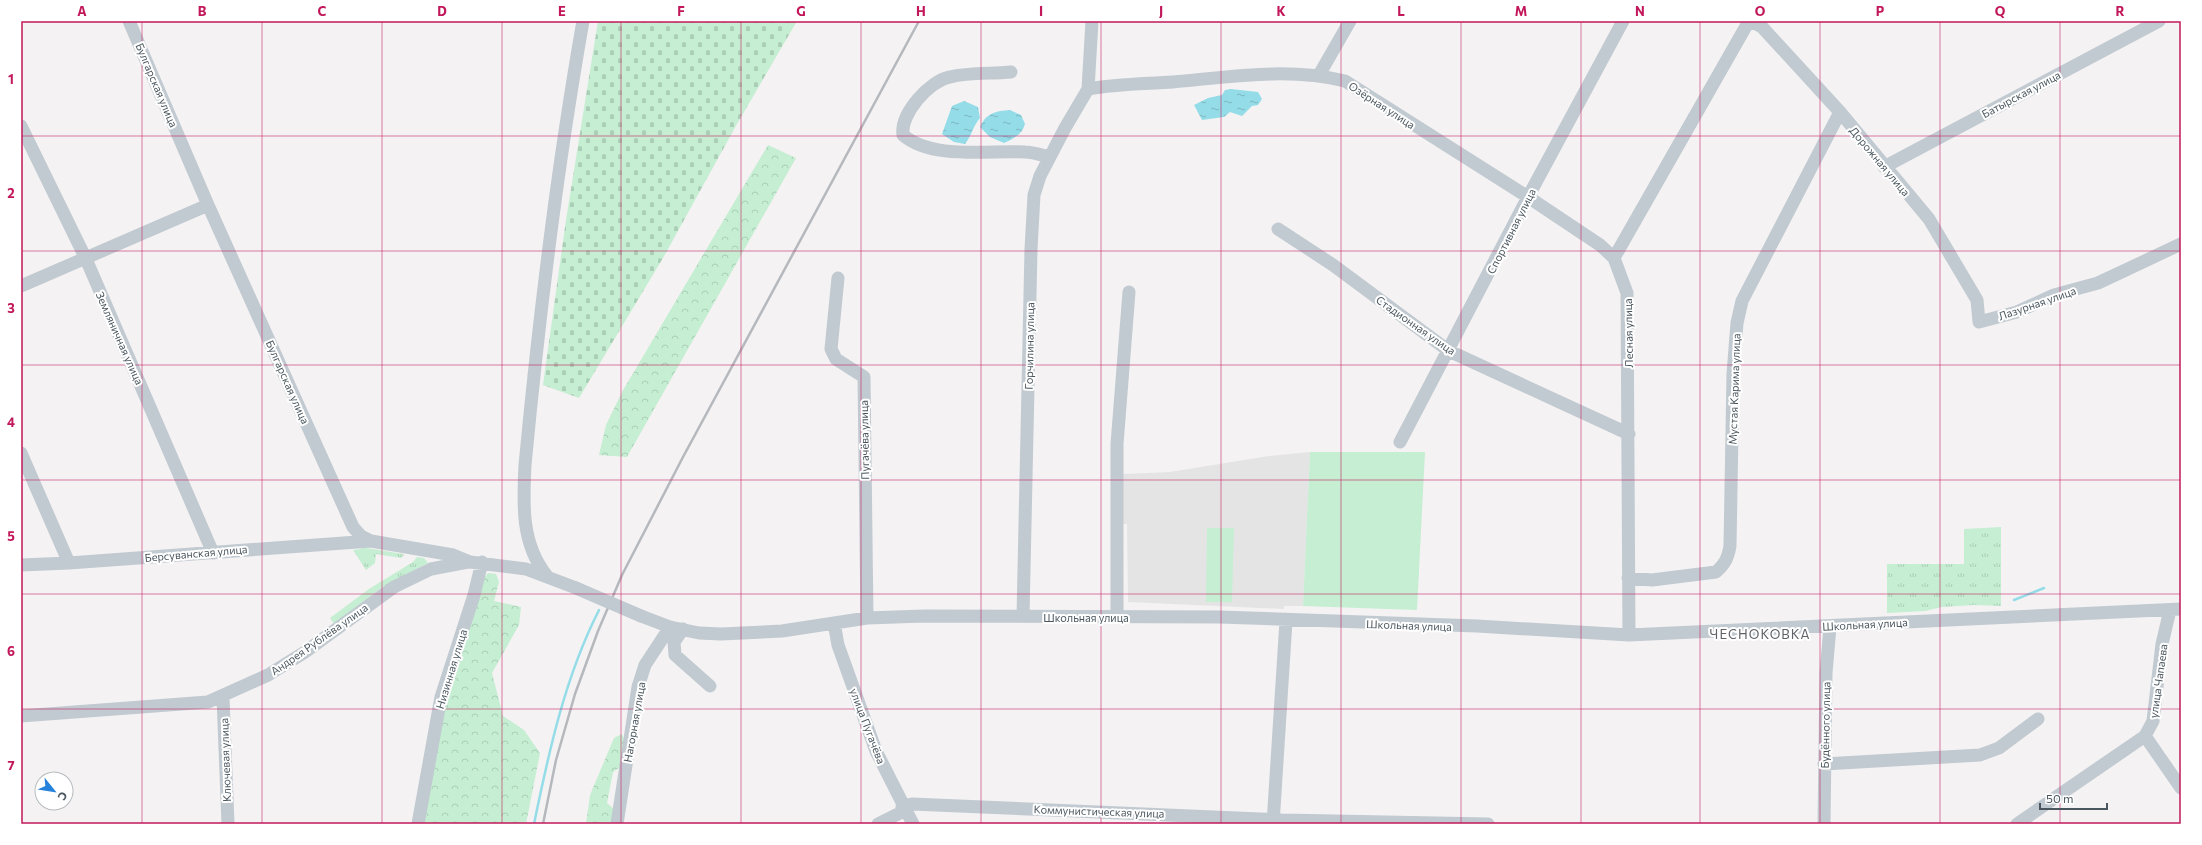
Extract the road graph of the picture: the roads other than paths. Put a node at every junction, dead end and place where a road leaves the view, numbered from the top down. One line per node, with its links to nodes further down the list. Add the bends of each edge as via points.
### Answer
1 (129, 21): 16 (street, Булгарская улица)
2 (583, 21): 34 (street, via 551,238 523,494 531,550 536,562)
3 (1092, 21): 10 (street)
4 (1350, 21): 9 (street)
5 (1623, 21): 15 (street, Спортивная улица)
6 (1750, 21): 11 (street, Дорожная улица, via 1762,28); 19 (street)
7 (2159, 21): 14 (street, Батырская улица)
8 (1011, 72): 13 (street, via 949,77 930,87 915,103 906,118 903,135 909,140 934,149 958,152 1027,152)
9 (1319, 75): 10 (street, Озёрная улица, via 1255,74 1118,84); 15 (street, Озёрная улица, via 1345,81 1369,95)
10 (1088, 89): 13 (street, Горчилина улица)
11 (1840, 112): 14 (street, Дорожная улица); 35 (street, Мустая Карима улица, via 1742,301 1737,323 1733,374 1728,557 1716,572 1652,580)
12 (21, 126): 20 (street, Земляничная улица)
13 (1049, 157): 38 (street, Горчилина улица, via 1034,195 1032,219)
14 (1884, 167): 24 (street, Дорожная улица, via 1929,219 1977,300)
15 (1528, 197): 19 (street, Озёрная улица, via 1600,245); 25 (street, Спортивная улица)
16 (208, 205): 20 (street); 29 (street, Булгарская улица, via 353,527 361,536)
17 (1278, 229): 25 (street, Стадионная улица, via 1333,265)
18 (2181, 244): 24 (street, Лазурная улица, via 2098,283 2054,295 2017,312)
19 (1614, 258): 26 (street, Лесная улица, via 1627,293)
20 (86, 259): 22 (street); 30 (street, Земляничная улица)
21 (838, 278): 40 (street, Пугачёва улица, via 831,349 836,358 864,377)
22 (21, 286)
23 (1129, 292): 39 (street, via 1117,444)
24 (1979, 322)
25 (1449, 351): 26 (street, Стадионная улица); 27 (street, Спортивная улица)
26 (1629, 434): 35 (street, Лесная улица)
27 (1400, 442)
28 (21, 453): 32 (street)
29 (371, 541): 30 (street, Берсуванская улица, via 263,547); 31 (street, Булгарская улица, via 453,555)
30 (213, 553): 32 (street, Берсуванская улица)
31 (476, 562): 34 (street, Булгарская улица, via 526,569); 48 (street, Андрея Рублёва улица, via 431,569 394,587 305,652 268,675); 57 (street, Низинная улица, via 474,595 441,697)
32 (69, 563): 33 (street, Берсуванская улица)
33 (21, 565)
34 (547, 576): 37 (street, Булгарская улица, bridge)
35 (1628, 578): 46 (street, Лесная улица)
36 (2176, 610): 44 (street, Школьная улица); 51 (street, улица Чапаева, via 2162,644 2153,721)
37 (641, 616): 43 (street, Школьная улица)
38 (1023, 616): 39 (street, Школьная улица); 40 (street, Школьная улица)
39 (1117, 617): 41 (street, Школьная улица, via 1220,617)
40 (867, 618): 42 (street, Школьная улица)
41 (1286, 621): 46 (street, Школьная улица, via 1477,626); 55 (street)
42 (834, 623): 45 (street, Школьная улица, via 749,634); 54 (street, улица Пугачёва, via 838,645 871,737)
43 (670, 627): 45 (street, Школьная улица); 58 (street, Нагорная улица, via 646,665 638,687)
44 (1830, 627): 46 (street, Школьная улица); 52 (street, Будённого улица)
45 (683, 630): 47 (street, via 674,642 675,655)
46 (1629, 635)
47 (710, 686)
48 (223, 696): 49 (street, Андрея Рублёва улица, via 208,702 177,706); 56 (street, Ключевая улица)
49 (21, 716)
50 (2038, 719): 52 (street, via 1998,748 1980,755)
51 (2145, 736): 53 (street); 63 (street)
52 (1824, 764): 62 (street, Будённого улица)
53 (2181, 788)
54 (904, 808): 55 (street, Коммунистическая улица, via 912,804); 59 (street, Коммунистическая улица); 60 (street, улица Пугачёва)
55 (1273, 821): 61 (street, Коммунистическая улица)
56 (228, 824)
57 (418, 824)
58 (617, 824)
59 (878, 824)
60 (913, 824)
61 (1488, 824)
62 (1824, 824)
63 (2017, 824)

